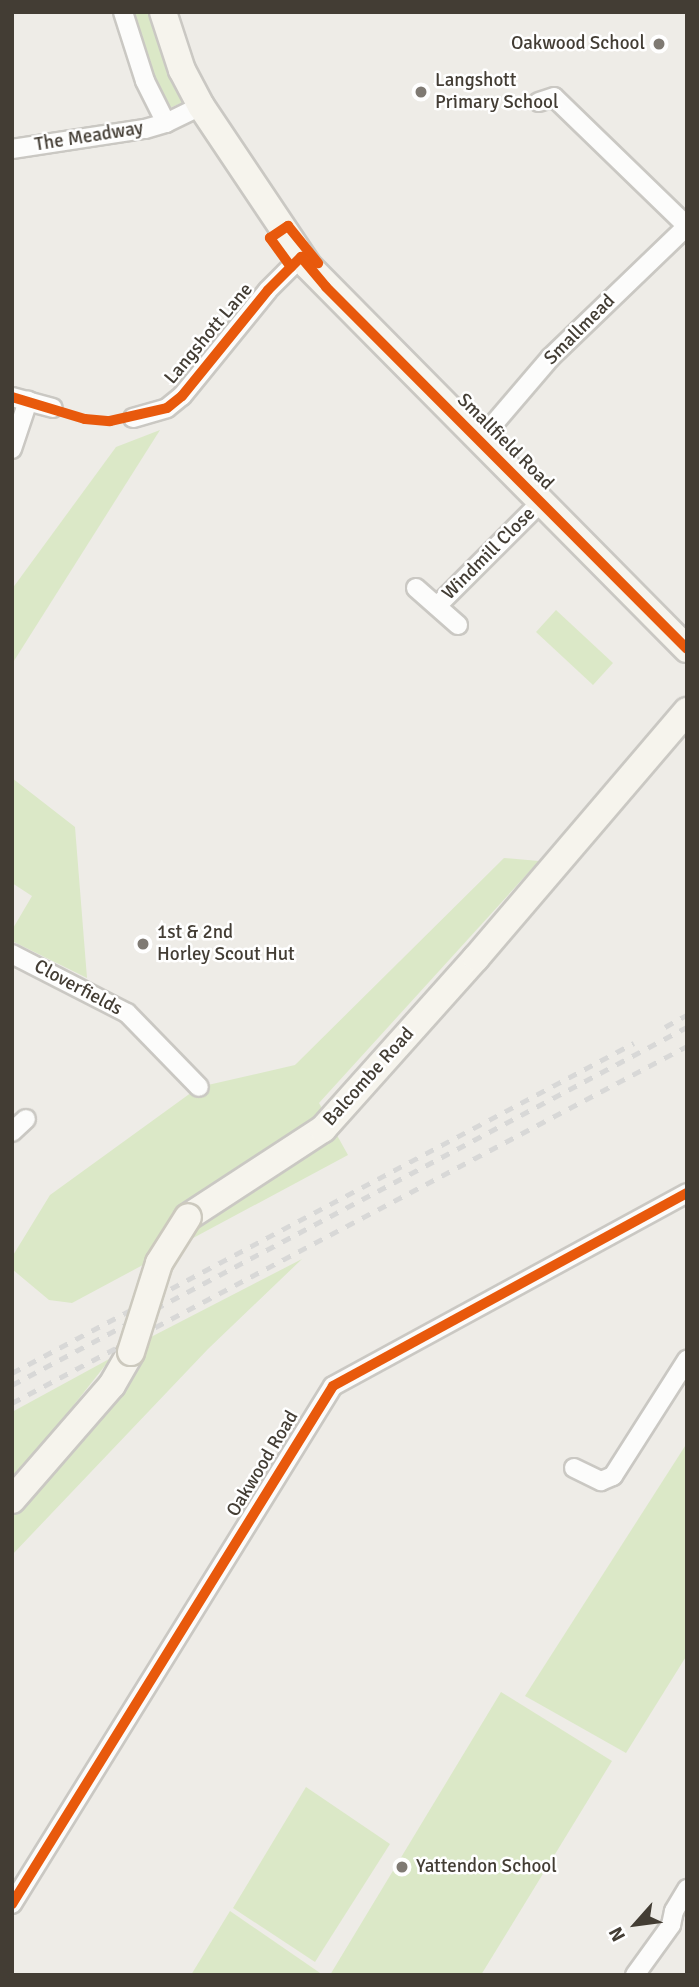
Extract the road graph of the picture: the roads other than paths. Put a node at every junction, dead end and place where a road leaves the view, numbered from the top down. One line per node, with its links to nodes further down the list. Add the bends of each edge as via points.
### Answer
1 (123, 12): 5 (street, The Meadway, via 145,81)
2 (163, 12): 4 (main road, Smallfield Road, via 182,70)
3 (547, 100): 11 (street, Smallmead, via 687,226 550,358)
4 (201, 106): 5 (street, The Meadway); 7 (main road, Smallfield Road)
5 (166, 123): 6 (street, The Meadway)
6 (12, 149)
7 (301, 257): 10 (street, Langshott Lane, via 253,307 182,396 167,408); 11 (main road, Smallfield Road)
8 (20, 399): 9 (street); 12 (street)
9 (53, 408)
10 (133, 418)
11 (480, 440): 13 (main road, Smallfield Road)
12 (12, 449)
13 (541, 502): 15 (street, Windmill Close); 16 (main road, Smallfield Road)
14 (416, 588): 15 (street, Windmill Close)
15 (437, 606): 17 (street, Windmill Close)
16 (662, 623): 18 (main road); 19 (main road, Smallfield Road)
17 (458, 625)
18 (687, 634)
19 (687, 649)
20 (687, 711): 28 (main road, Balcombe Road, bridge, via 323,1129 188,1217 159,1263 131,1352 112,1385)
21 (12, 954): 22 (street, Cloverfields, via 127,1013)
22 (199, 1087)
23 (26, 1119): 24 (street)
24 (12, 1132)
25 (687, 1193): 30 (street, Oakwood Road, via 333,1386)
26 (687, 1360): 27 (street, via 613,1476 601,1481)
27 (574, 1468)
28 (12, 1500)
29 (687, 1889): 31 (street, via 670,1925)
30 (12, 1904)
31 (635, 1975)

